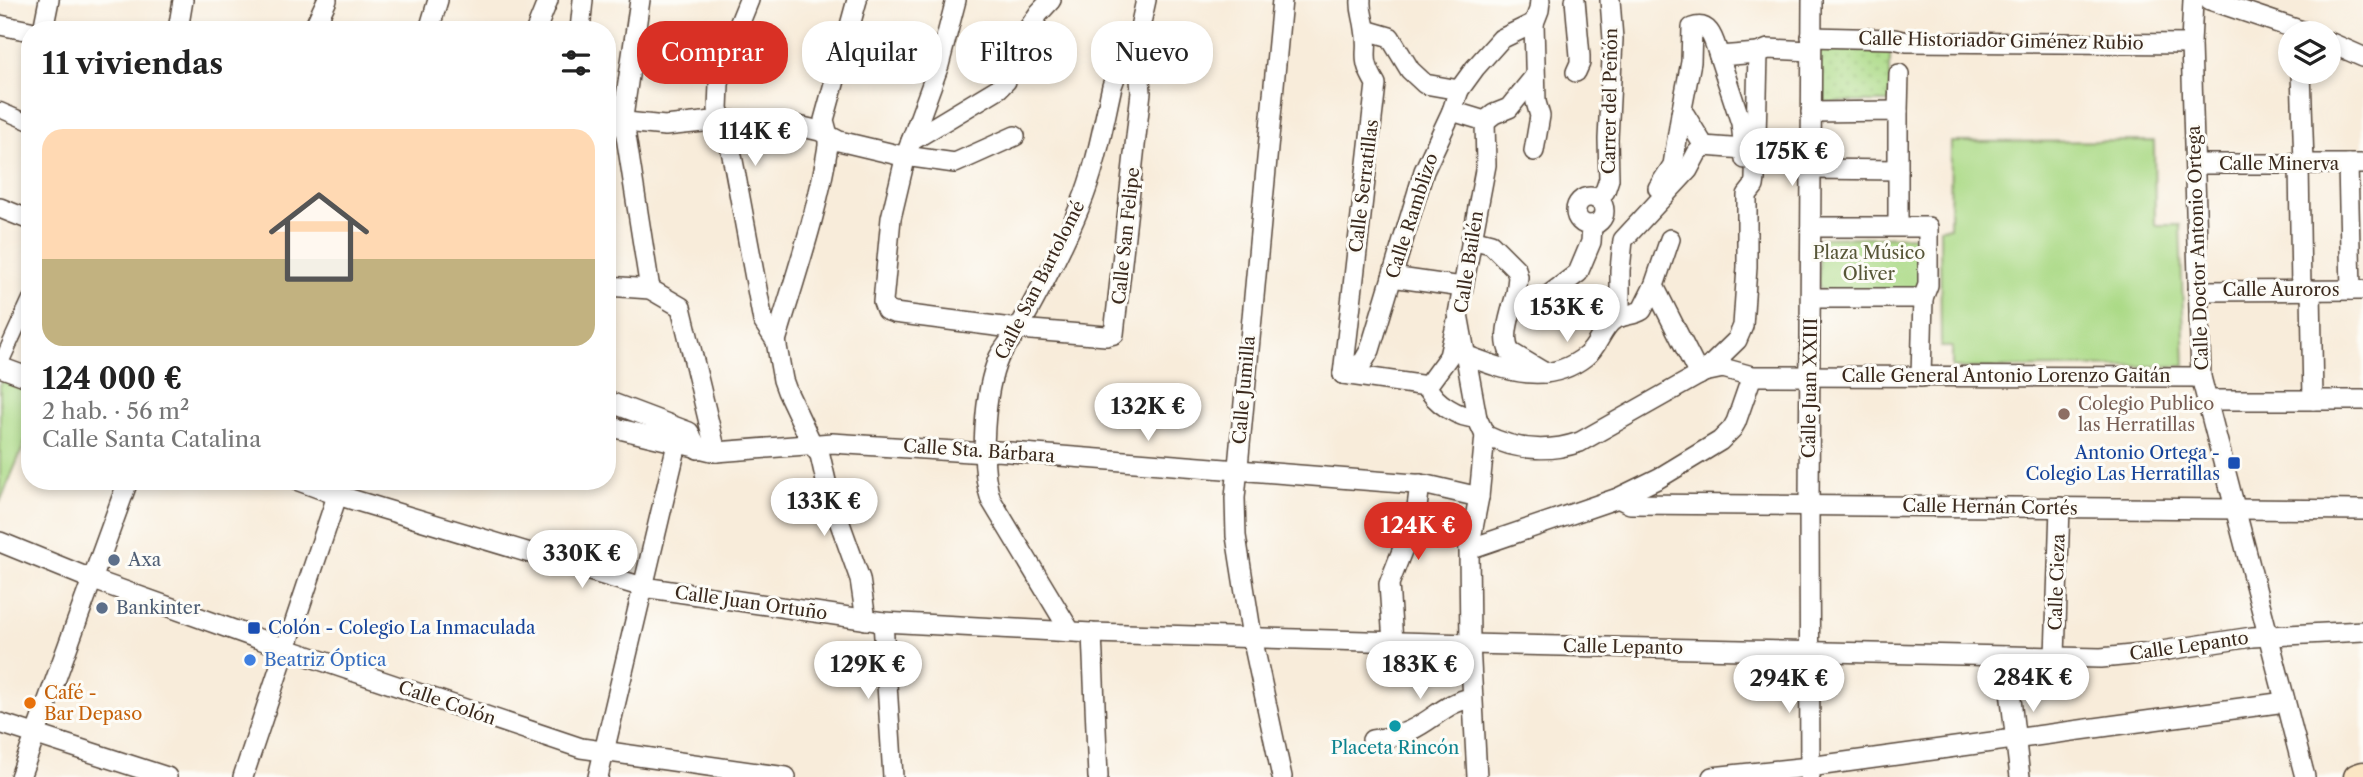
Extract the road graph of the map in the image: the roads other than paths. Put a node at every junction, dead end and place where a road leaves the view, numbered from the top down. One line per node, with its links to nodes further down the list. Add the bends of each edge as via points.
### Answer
1 (49, 0): 21 (street)
2 (183, 0): 22 (street)
3 (327, 0): 23 (street)
4 (438, 0): 24 (street)
5 (548, 0): 25 (street)
6 (583, 0): 26 (street)
7 (640, 0): 51 (street, via 626,88)
8 (749, 0): 53 (street, via 721,74 718,101)
9 (857, 0): 57 (street, via 824,120)
10 (956, 0): 60 (street, via 939,65)
11 (1051, 0): 60 (street, via 1031,24 999,88)
12 (1146, 0): 27 (street, Calle San Bartolomé)
13 (1282, 0): 113 (street, Calle Jumilla)
14 (1361, 0): 32 (street, Calle Serratillas)
15 (1540, 0): 28 (street)
16 (1575, 0): 39 (street, via 1580,56)
17 (1610, 0): 84 (street, Carrer del Peñón, via 1609,179 1597,199 1583,199 1576,211 1581,222 1592,225 1591,242 1578,273 1533,307 1524,305)
18 (1812, 0): 33 (street, Calle Juan XXIII)
19 (2193, 0): 34 (street, Calle Doctor Antonio Ortega)
20 (2210, 0): 29 (street)
21 (45, 21)
22 (180, 21)
23 (317, 21)
24 (432, 21)
25 (540, 21)
26 (581, 21)
27 (1141, 21)
28 (1534, 23): 41 (street); 45 (street, Calle Ramblizo, via 1501,39)
29 (2278, 23)
30 (0, 25): 31 (street)
31 (21, 29)
32 (1366, 30): 45 (street, via 1390,37 1410,71 1425,84); 96 (street, Calle Serratillas, via 1366,65 1376,84)
33 (1811, 44): 34 (street, Calle Historiador Giménez Rubio, via 1894,39 1907,43); 36 (street, Calle Historiador Giménez Rubio); 49 (street, Calle Juan XXIII)
34 (2191, 44): 63 (street, Calle Doctor Antonio Ortega)
35 (2341, 47): 38 (street)
36 (1758, 53): 37 (street, Calle Historiador Giménez Rubio); 68 (street, via 1755,179)
37 (1719, 56): 50 (street, via 1706,28 1692,28); 61 (street, via 1741,123)
38 (2363, 57)
39 (1576, 72)
40 (1899, 74): 48 (street)
41 (1535, 76): 55 (street, via 1509,108); 62 (street, via 1540,116)
42 (1114, 84): 90 (street, Calle San Bartolomé, via 1081,204)
43 (1140, 84): 90 (street, Calle San Felipe, via 1115,331 1106,336)
44 (2301, 84): 64 (street)
45 (1459, 90): 47 (street, Calle Ramblizo)
46 (0, 110): 52 (street)
47 (1452, 111): 55 (street); 76 (street, Calle Ramblizo, via 1424,171)
48 (1898, 111): 49 (street); 67 (street)
49 (1811, 112): 66 (street, Calle Juan XXIII)
50 (1681, 114): 59 (street); 71 (street, via 1673,165 1639,210)
51 (616, 118)
52 (21, 119)
53 (722, 120): 54 (street, via 665,126); 57 (street, via 794,125); 91 (street, via 736,171 763,321)
54 (616, 121)
55 (1485, 121): 74 (street, Calle Bailén, via 1486,165)
56 (616, 126): 80 (street)
57 (828, 135): 60 (street, via 839,141); 91 (street, via 811,227)
58 (1015, 136): 60 (street, via 955,163)
59 (1704, 146): 61 (street); 71 (street)
60 (908, 148): 90 (street, via 891,218 883,296 886,310)
61 (1744, 149): 68 (street)
62 (1534, 151)
63 (2194, 164): 64 (street, Calle Minerva); 83 (street, Calle Doctor Antonio Ortega)
64 (2301, 164): 65 (street, Calle Minerva); 81 (street)
65 (2356, 164): 82 (street)
66 (1812, 169): 67 (street); 73 (street, Calle Juan XXIII)
67 (1898, 170): 72 (street)
68 (1748, 195): 97 (street, via 1743,326 1737,340)
69 (0, 208): 70 (street)
70 (21, 216)
71 (1644, 220): 88 (street, via 1623,240)
72 (1898, 226): 73 (street); 86 (street, via 1928,227 1928,285)
73 (1812, 227): 85 (street, Calle Juan XXIII)
74 (1471, 239): 79 (street, Calle Bailén); 84 (street, via 1491,244 1516,269)
75 (1670, 239): 77 (street)
76 (1392, 276): 79 (street); 96 (street, Calle Ramblizo, via 1370,350 1363,362)
77 (1654, 286): 88 (street, via 1643,310); 97 (street)
78 (616, 287): 80 (street)
79 (1462, 287): 87 (street, Calle Bailén)
80 (650, 289): 111 (street, via 681,307)
81 (2306, 290): 82 (street, Calle Auroros); 83 (street, Calle Auroros); 104 (street)
82 (2357, 290)
83 (2198, 291): 101 (street, Calle Doctor Antonio Ortega)
84 (1516, 294): 94 (street, via 1507,347)
85 (1811, 298): 86 (street); 99 (street, Calle Juan XXIII)
86 (1923, 298): 100 (street)
87 (1458, 314): 92 (street, Calle Bailén); 102 (street, via 1449,356)
88 (1620, 317): 94 (street, via 1583,358)
89 (21, 319): 93 (street)
90 (1019, 328): 112 (street, Calle San Bartolomé, via 999,357 994,374)
91 (776, 341): 110 (street, via 783,380)
92 (1465, 355): 94 (street, via 1517,372); 107 (street, Calle Bailén)
93 (0, 366): 95 (street)
94 (1545, 373)
95 (21, 374)
96 (1343, 374): 102 (street)
97 (1702, 374): 98 (street, Calle General Antonio Lorenzo Gaitán, via 1723,368); 107 (street, via 1566,446 1509,445)
98 (1752, 376): 99 (street, Calle General Antonio Lorenzo Gaitán); 119 (street, Calle Hernán Cortés, via 1736,422 1726,436)
99 (1810, 377): 100 (street, Calle General Antonio Lorenzo Gaitán); 120 (street, Calle Juan XXIII)
100 (1921, 377): 101 (street, Calle General Antonio Lorenzo Gaitán)
101 (2201, 377): 103 (street, Calle Doctor Antonio Ortega)
102 (1427, 386): 107 (street, via 1439,403)
103 (2207, 400): 104 (street); 122 (street, Calle Doctor Antonio Ortega)
104 (2312, 400): 105 (street)
105 (2363, 400)
106 (616, 404): 111 (street, via 689,432)
107 (1481, 426): 118 (street, Calle Bailén)
108 (616, 428): 109 (street, Calle Sta. Bárbara)
109 (677, 444): 111 (street, Calle Sta. Bárbara); 127 (street)
110 (812, 444): 111 (street, Calle Sta. Bárbara); 112 (street, Calle Sta. Bárbara); 128 (street, via 820,455 864,599)
111 (707, 451)
112 (985, 453): 113 (street, Calle Sta. Bárbara); 129 (street, Calle San Bartolomé, via 991,500)
113 (1236, 470): 114 (street, Calle Sta. Bárbara); 133 (street, Calle Jumilla, via 1236,527)
114 (1420, 484): 118 (street, Calle Sta. Bárbara); 134 (street, via 1416,515 1389,584)
115 (125, 490): 126 (street)
116 (339, 490): 136 (street)
117 (346, 490): 127 (street, Calle Juan Ortuño)
118 (1479, 497): 125 (street, Calle Bailén)
119 (1618, 498): 120 (street, Calle Hernán Cortés, via 1630,504); 125 (street, Calle Hernán Cortés)
120 (1809, 505): 121 (street, Calle Hernán Cortés); 137 (street, Calle Juan XXIII)
121 (2060, 508): 122 (street, Calle Hernán Cortés); 139 (street, Calle Cieza)
122 (2234, 509): 123 (street, Calle Hernán Cortés); 132 (street, Calle Doctor Antonio Ortega)
123 (2363, 510)
124 (0, 542): 126 (street, Calle Colón)
125 (1469, 548): 135 (street, Calle Bailén)
126 (91, 579): 136 (street, Calle Colón); 143 (street)
127 (643, 587): 128 (street, Calle Juan Ortuño); 146 (street)
128 (875, 621): 129 (street, Calle Juan Ortuño); 154 (street)
129 (1070, 631): 131 (street, Calle Juan Ortuño)
130 (2363, 631): 132 (street, Calle Lepanto)
131 (1092, 633): 133 (street, Calle Juan Ortuño); 155 (street)
132 (2267, 636): 139 (street, Calle Lepanto, via 2101,658); 141 (street, Calle Doctor Antonio Ortega)
133 (1252, 637): 134 (street, Calle Juan Ortuño); 156 (street, Calle Jumilla)
134 (1392, 642): 135 (street, Calle Juan Ortuño)
135 (1470, 644): 137 (street, Calle Lepanto); 140 (street, Calle Bailén)
136 (287, 649): 146 (street, Calle Colón); 151 (street)
137 (1808, 652): 138 (street, Calle Lepanto); 147 (street, Calle Juan XXIII)
138 (2006, 656): 139 (street, Calle Lepanto); 144 (street)
139 (2055, 656)
140 (1472, 698): 145 (street, via 1456,702 1403,734); 157 (street, Calle Bailén)
141 (2285, 702): 144 (street); 160 (street, Calle Doctor Antonio Ortega)
142 (0, 723): 143 (street)
143 (36, 734): 149 (street); 150 (street)
144 (2016, 739): 147 (street); 159 (street)
145 (1372, 740)
146 (603, 752): 152 (street); 153 (street, Calle Colón)
147 (1810, 772): 158 (street)
148 (2363, 775): 161 (main road)
149 (20, 777)
150 (167, 777)
151 (243, 777)
152 (598, 777)
153 (786, 777)
154 (894, 777)
155 (1098, 777)
156 (1282, 777)
157 (1477, 777)
158 (1712, 777)
159 (2020, 777)
160 (2305, 777)
161 (2357, 777)

